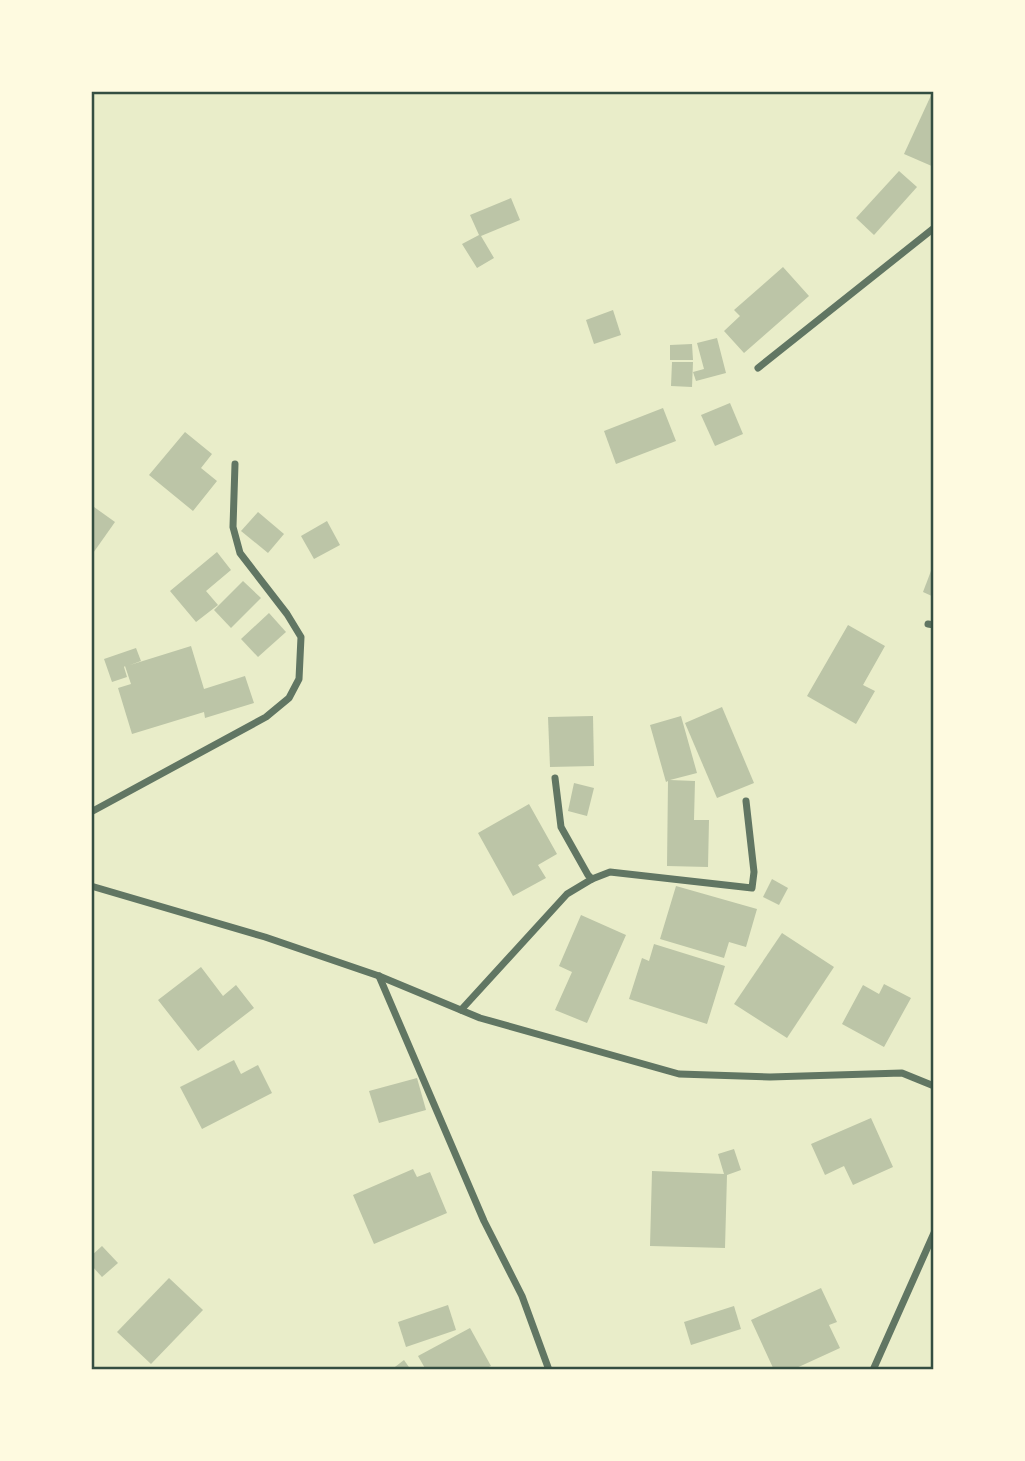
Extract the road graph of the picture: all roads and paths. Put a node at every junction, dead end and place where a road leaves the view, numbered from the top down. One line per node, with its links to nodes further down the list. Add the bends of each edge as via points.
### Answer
1 (934, 228): 2 (street)
2 (758, 368)
3 (235, 464): 6 (street, via 233,527 240,553 301,637 299,679 289,698 266,717)
4 (555, 778): 7 (street, via 561,827)
5 (746, 800): 7 (street, via 752,888 610,872)
6 (91, 813)
7 (592, 879): 10 (street, via 567,894)
8 (91, 886): 9 (street)
9 (379, 976): 10 (street); 13 (street, via 484,1221 522,1296)
10 (461, 1010): 11 (street, via 679,1074 902,1073)
11 (934, 1086)
12 (934, 1233): 14 (street)
13 (549, 1370)
14 (873, 1370)

